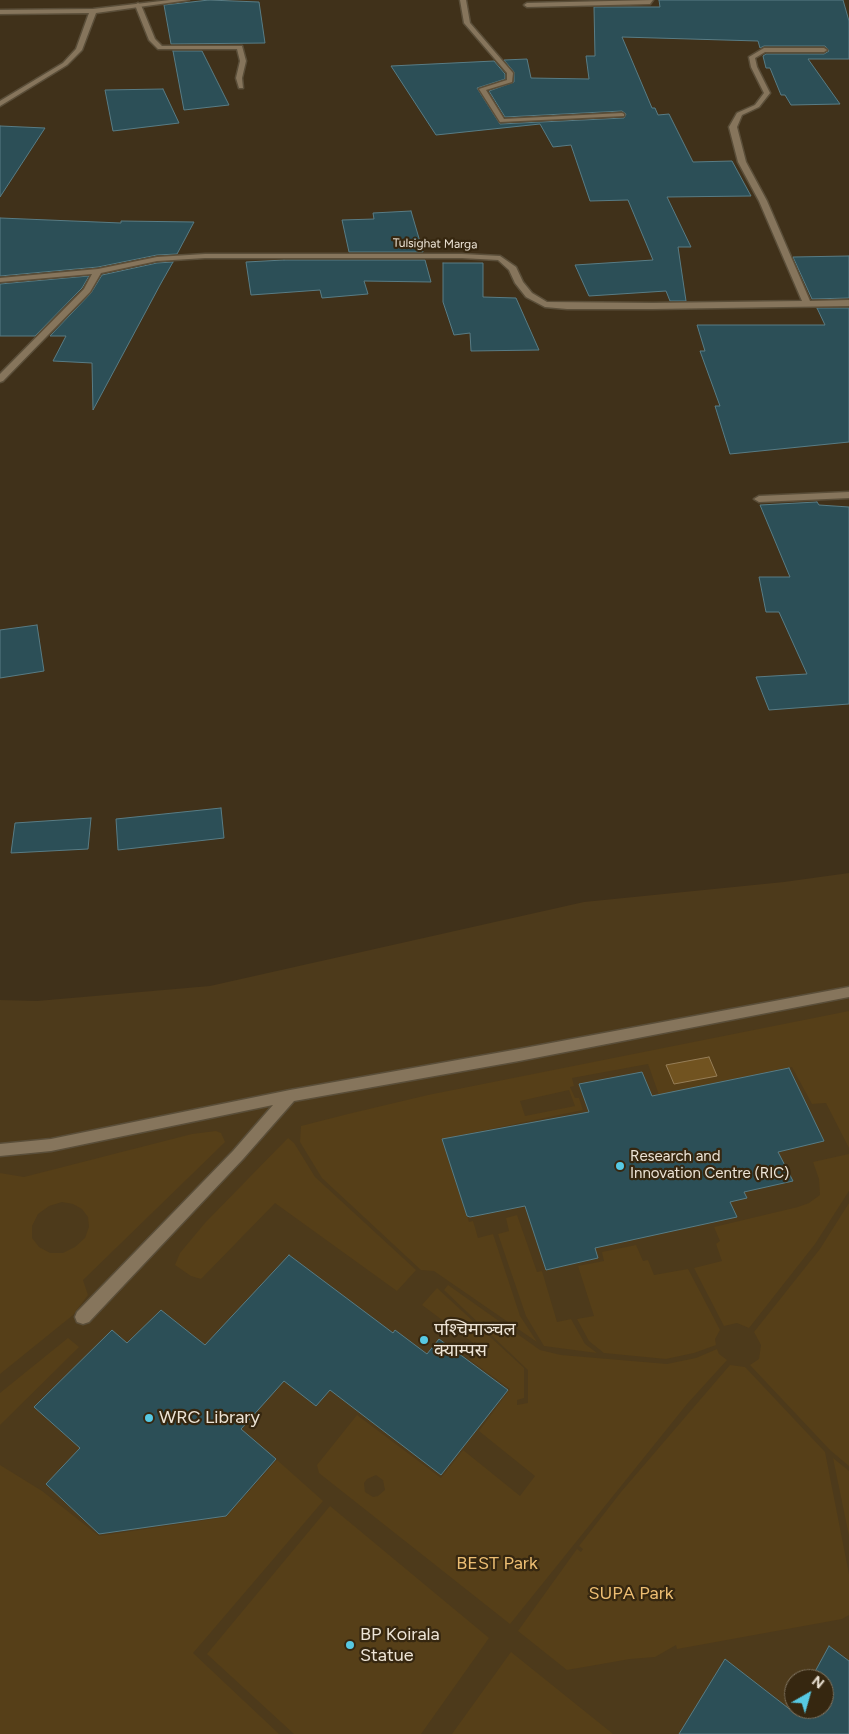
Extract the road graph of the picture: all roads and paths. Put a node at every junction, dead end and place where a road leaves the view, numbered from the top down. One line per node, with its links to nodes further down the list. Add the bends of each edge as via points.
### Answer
1 (186, 0): 4 (street)
2 (463, 0): 11 (street, via 467,23 510,73 510,81 482,89 502,121)
3 (650, 0): 5 (street)
4 (138, 5): 6 (street); 9 (street, via 152,40 160,48 240,47 243,61 239,78)
5 (527, 5)
6 (93, 11): 7 (street); 10 (street, via 79,50 65,64)
7 (0, 12)
8 (824, 50): 14 (street, via 764,50 752,57 767,93 757,106 739,114 733,126 742,162 763,201)
9 (241, 87)
10 (0, 104)
11 (622, 115)
12 (98, 271): 13 (street, Tulsighat Marga); 14 (street, Tulsighat Marga, via 157,259 205,256 462,256 500,258 513,270 518,283 529,295 545,304); 16 (street, via 87,290)
13 (0, 280)
14 (807, 303): 15 (street, Tulsighat Marga)
15 (849, 303)
16 (0, 379)
17 (849, 495): 18 (street)
18 (759, 499)
19 (849, 992): 20 (street)
20 (290, 1096): 21 (street, via 51,1144); 22 (street)
21 (0, 1150)
22 (83, 1317)

